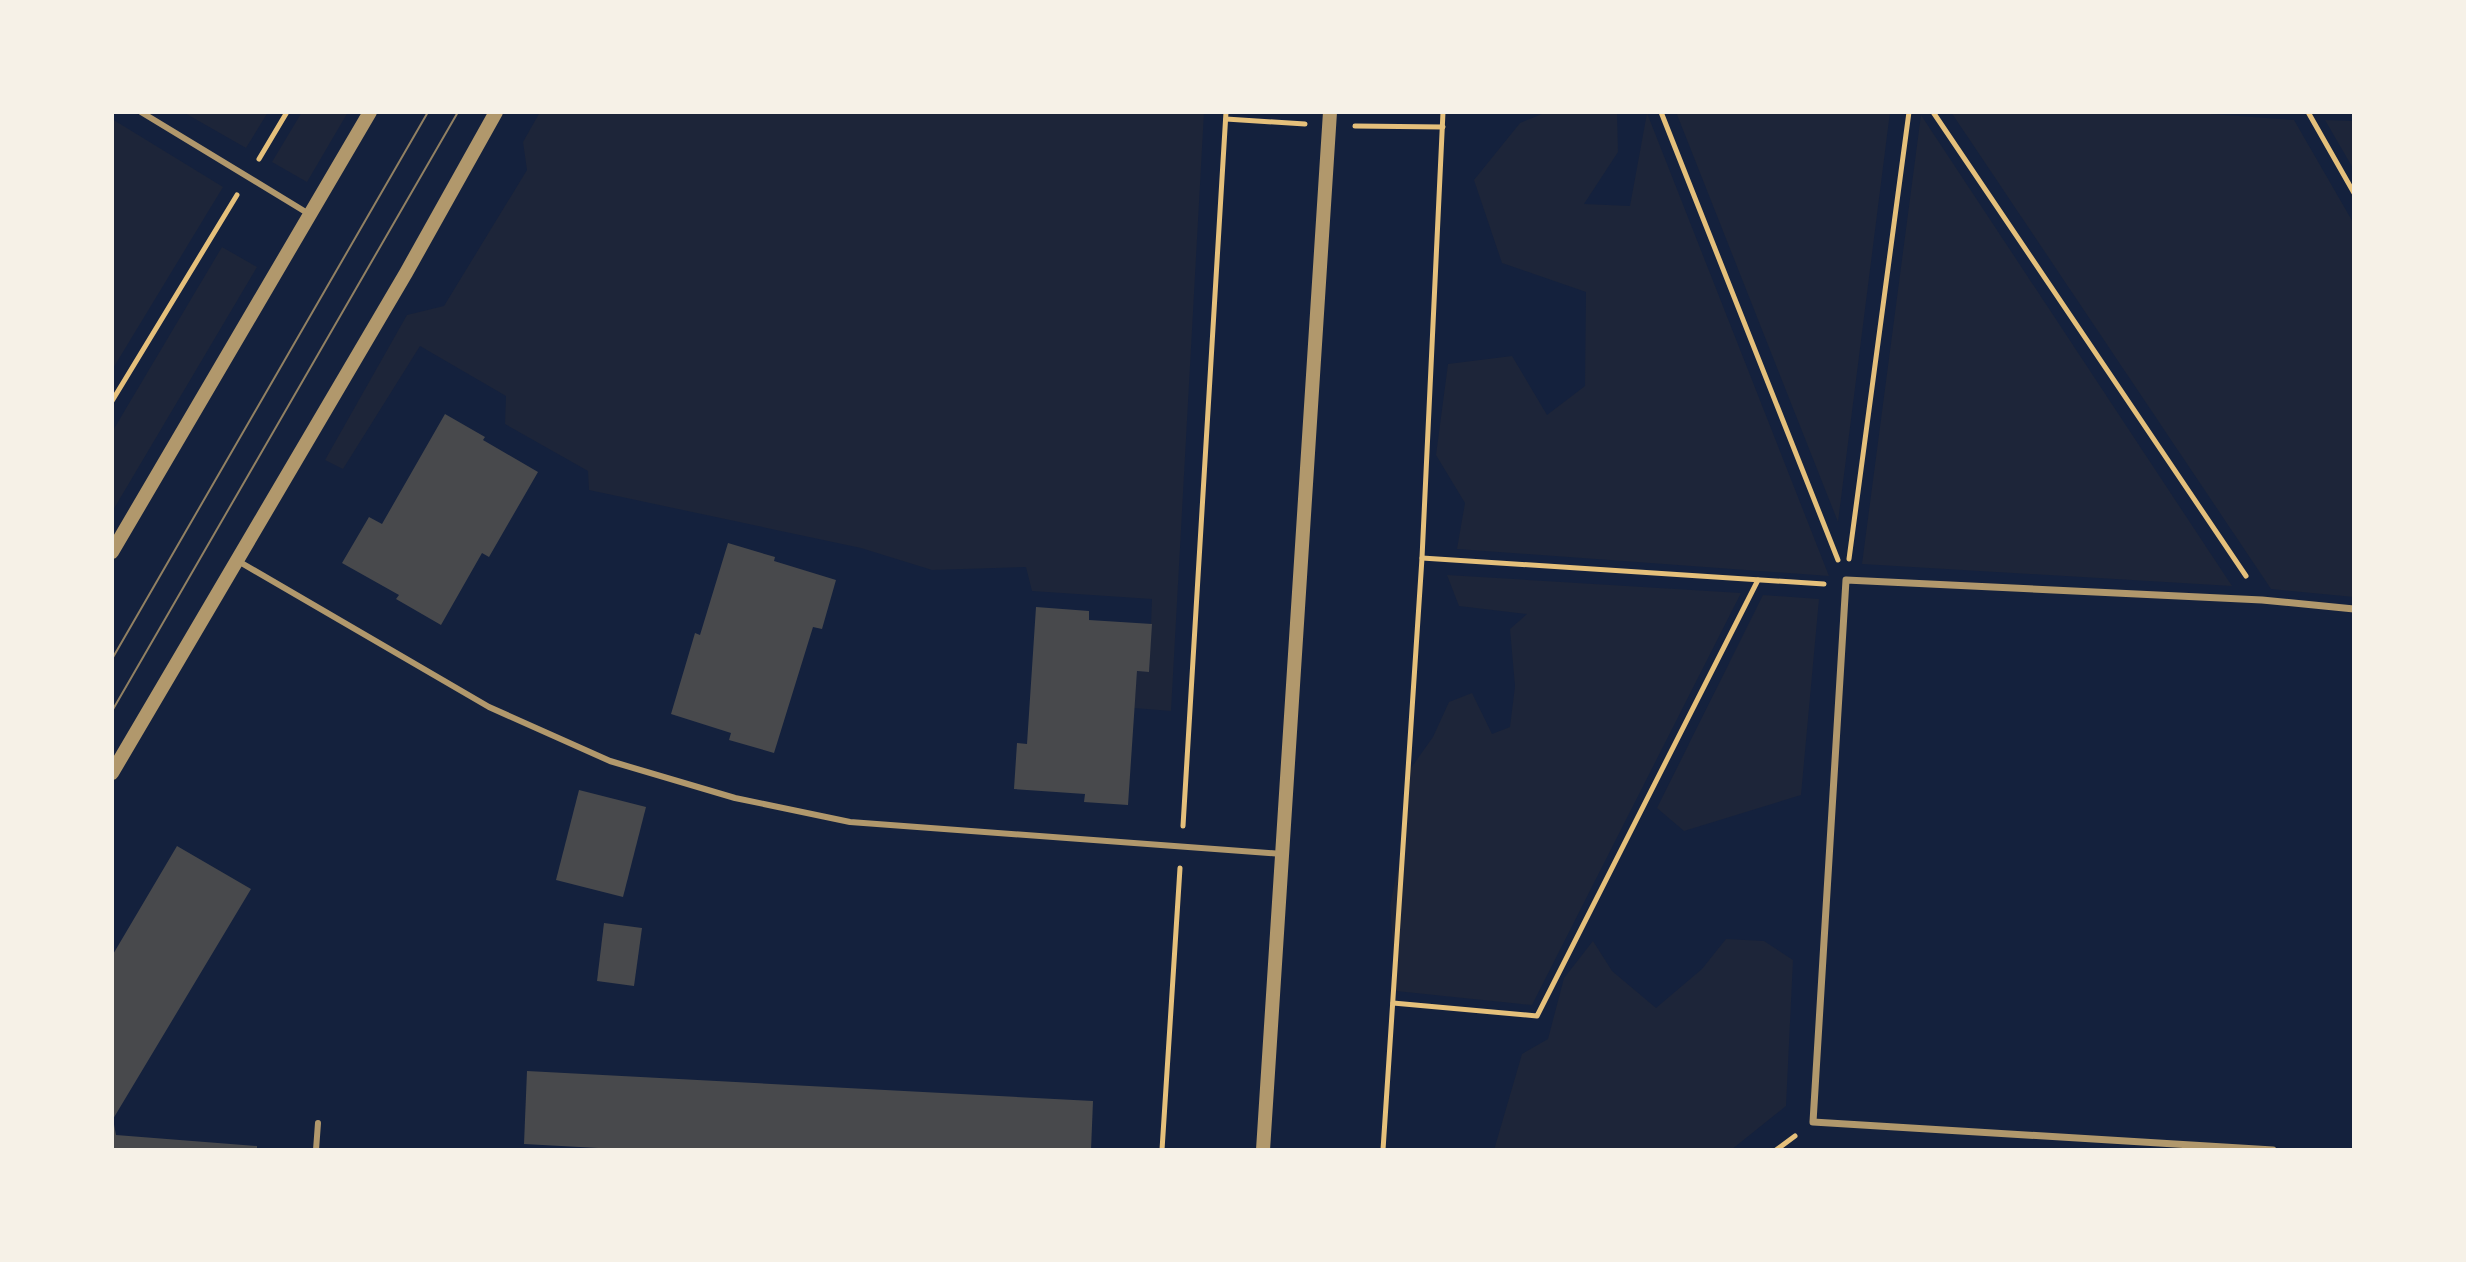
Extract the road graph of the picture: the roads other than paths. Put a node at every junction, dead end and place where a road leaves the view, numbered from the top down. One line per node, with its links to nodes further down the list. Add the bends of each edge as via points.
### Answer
1 (141, 112): 5 (lane)
2 (370, 112): 5 (street)
3 (496, 112): 7 (street)
4 (1330, 112): 10 (street)
5 (309, 214): 6 (street)
6 (112, 552)
7 (237, 560): 9 (street); 10 (lane, via 489,707 610,761 735,798 850,822)
8 (2354, 609): 14 (street, via 2262,600 1846,583 1813,1122)
9 (112, 773)
10 (1282, 854): 13 (street)
11 (318, 1123): 12 (lane)
12 (316, 1150)
13 (1263, 1150)
14 (2273, 1150)

